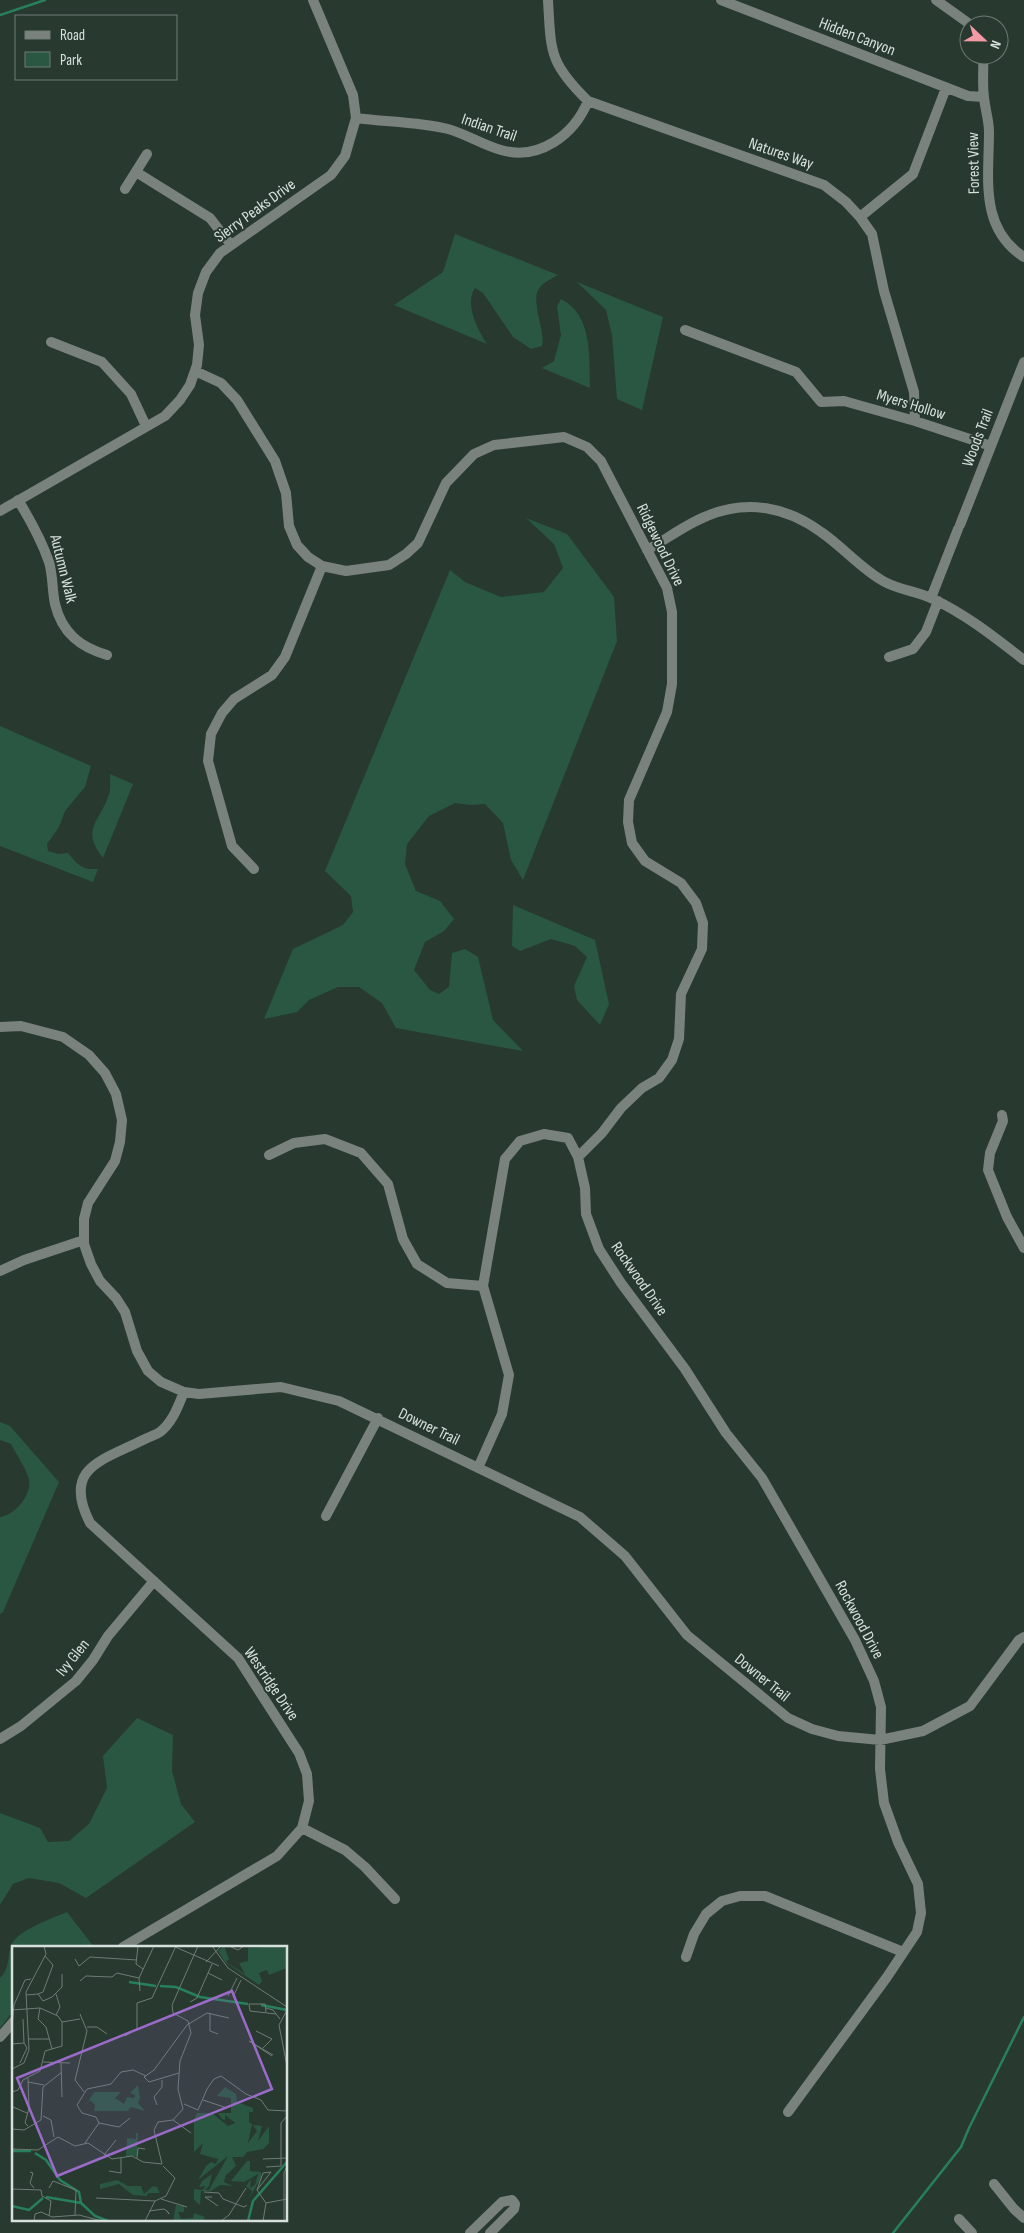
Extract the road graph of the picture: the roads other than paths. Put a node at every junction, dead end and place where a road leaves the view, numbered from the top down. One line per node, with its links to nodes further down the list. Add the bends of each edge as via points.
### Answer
1 (313, 0): 10 (street, Sierry Peaks Drive, via 353,95)
2 (548, 0): 9 (street, Natures Way, via 550,47 570,83)
3 (721, 0): 7 (street, Hidden Canyon)
4 (936, 0): 5 (street)
5 (959, 16)
6 (983, 65): 8 (street, Forest View)
7 (946, 88): 8 (street, Hidden Canyon, via 968,96); 14 (street, via 913,174)
8 (984, 97): 16 (street, Forest View, via 989,130 990,210 1005,242)
9 (588, 101): 10 (street, Indian Trail, via 582,116 561,138 540,149 519,154 448,130); 14 (street, Natures Way, via 824,185)
10 (356, 118): 15 (street, Sierry Peaks Drive, via 345,156 331,175)
11 (147, 154): 12 (street)
12 (136, 172): 13 (street); 15 (street, via 210,218)
13 (125, 189)
14 (860, 217): 21 (street, Natures Way, via 872,234 884,291 914,392)
15 (231, 245): 20 (street, Sierry Peaks Drive, via 220,253 206,272 198,293 195,314 199,345)
16 (1024, 257)
17 (685, 330): 21 (street, Myers Hollow, via 796,372 821,402 844,401)
18 (51, 342): 22 (street, via 102,362 130,394)
19 (1024, 362): 23 (street, Woods Trail)
20 (195, 371): 22 (street, Sierry Peaks Drive, via 180,400 165,416); 27 (street, Ridgewood Drive, via 221,382 237,400 275,462 286,493 289,526 297,545)
21 (915, 421): 23 (street, Myers Hollow)
22 (146, 426): 24 (street, Sierry Peaks Drive)
23 (991, 446): 28 (street, Woods Trail)
24 (18, 500): 25 (street, Sierry Peaks Drive); 29 (street, Autumn Walk, via 38,531 50,565 55,605 63,624 79,644)
25 (0, 512)
26 (647, 550): 27 (street, Ridgewood Drive, via 601,461 587,447 564,437 494,445 474,454 446,483 418,543 388,565 346,571); 28 (street, via 707,516 739,508 767,508 796,515 886,583); 36 (street, Ridgewood Drive, via 667,588 672,612 672,684 667,712 629,800 628,822 632,843 645,861 681,883 696,903 703,923 702,949 681,994 679,1039 672,1060 658,1078 621,1108)
27 (322, 566): 32 (street, via 286,656 272,675 234,698 211,734 208,761 232,846)
28 (935, 600): 30 (street, Woods Trail, via 926,632 913,649); 31 (street, via 969,617)
29 (107, 655)
30 (889, 657)
31 (1024, 660)
32 (254, 869)
33 (0, 1027): 37 (street, Downer Trail, via 21,1026 63,1037 89,1055 105,1073 116,1094 122,1120 120,1142 115,1161 88,1203)
34 (1002, 1115): 38 (street, via 1004,1121 990,1153 988,1170 1006,1217)
35 (269, 1154): 40 (street, via 294,1143 325,1139 361,1152 388,1184 403,1239 417,1264 447,1283)
36 (578, 1157): 40 (street, Rockwood Drive, via 568,1138 544,1134 520,1141 505,1159); 48 (street, Rockwood Drive, via 585,1188 586,1214 599,1249 685,1369 726,1433 762,1478 855,1640 874,1681 881,1707)
37 (84, 1240): 39 (street); 41 (street, Downer Trail, via 100,1281 125,1312 137,1351 148,1371 161,1382)
38 (1024, 1248)
39 (0, 1271)
40 (483, 1286): 43 (street, Rockwood Drive, via 509,1374 502,1414)
41 (184, 1392): 42 (street, Downer Trail, via 221,1394 281,1386 340,1401); 45 (street, Westridge Drive, via 175,1414 160,1432 93,1465 83,1478 80,1492 90,1523)
42 (378, 1418): 43 (street, Downer Trail); 44 (street)
43 (478, 1468): 48 (street, Downer Trail, via 580,1517 625,1556 687,1635 788,1718 838,1736)
44 (326, 1516)
45 (154, 1581): 47 (street, Ivy Glen, via 76,1681); 49 (street, Westridge Drive, via 238,1658 299,1753 307,1774 309,1801)
46 (1021, 1639): 48 (street, Downer Trail, via 970,1706 923,1731)
47 (0, 1739)
48 (880, 1740): 52 (street, Rockwood Drive, via 884,1804 918,1884 919,1922)
49 (302, 1828): 50 (street, via 345,1850); 51 (street, Westridge Drive, via 277,1856)
50 (395, 1899)
51 (125, 1946)
52 (902, 1952): 53 (street, via 765,1896 740,1896 722,1901 706,1914); 56 (street, Rockwood Drive)
53 (686, 1957)
54 (12, 2023): 55 (street)
55 (0, 2037)
56 (788, 2112)
57 (994, 2184): 58 (street)
58 (1024, 2218)
59 (959, 2219): 62 (street)
60 (470, 2233): 61 (street, via 502,2202 512,2200 514,2209)
61 (490, 2233)
62 (972, 2233)

